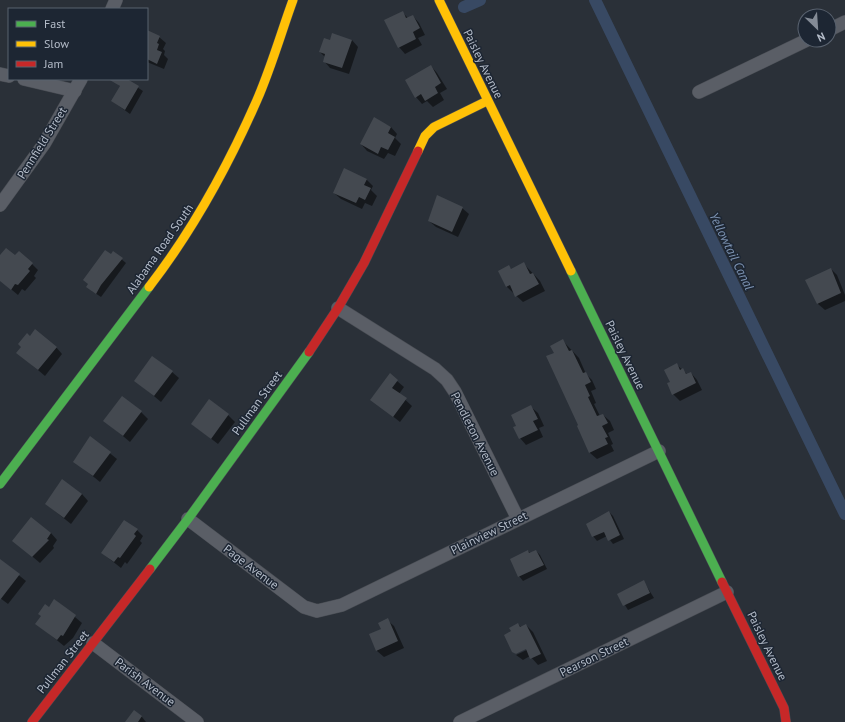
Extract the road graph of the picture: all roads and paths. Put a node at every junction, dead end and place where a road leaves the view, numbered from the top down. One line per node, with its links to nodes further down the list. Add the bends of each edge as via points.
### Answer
1 (293, 0): 12 (street, Alabama Road South, via 257,99 206,202 164,268)
2 (439, 0): 8 (street, Paisley Avenue)
3 (797, 45): 7 (street)
4 (28, 80): 6 (street)
5 (80, 80): 6 (street, Pennfield Street)
6 (74, 91): 9 (street, Pennfield Street, via 44,144)
7 (699, 92)
8 (487, 101): 10 (street, Pullman Street, via 446,120 425,136 367,256); 11 (street, Paisley Avenue)
9 (0, 205)
10 (338, 308): 13 (street, Pullman Street); 14 (street, Pendleton Avenue, via 434,368 447,380)
11 (659, 451): 14 (street, Plainview Street); 15 (street, Paisley Avenue)
12 (0, 484)
13 (188, 519): 16 (street, Page Avenue, via 304,606); 17 (street, Pullman Street)
14 (518, 519): 16 (street, Plainview Street, via 342,605)
15 (727, 592): 20 (street, Pearson Street); 21 (street, Paisley Avenue, via 784,708)
16 (317, 611)
17 (93, 643): 18 (street, Pullman Street); 19 (street, Parish Avenue)
18 (32, 722)
19 (197, 722)
20 (460, 722)
21 (786, 722)

